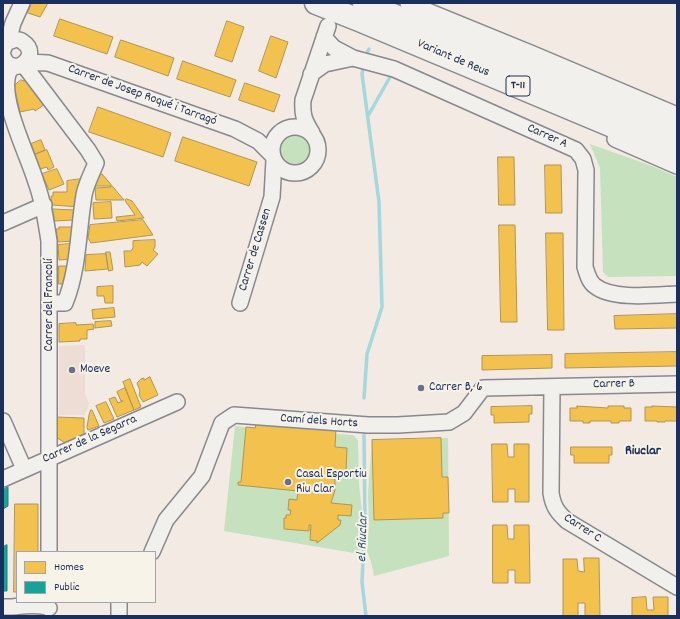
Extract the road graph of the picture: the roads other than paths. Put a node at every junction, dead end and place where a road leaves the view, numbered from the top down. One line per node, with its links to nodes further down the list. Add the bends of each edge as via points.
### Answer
1 (23, 3): 5 (street, Carrer del Francolí, via 22,25); 6 (street, Carrer del Francolí, via 13,23)
2 (316, 3): 9 (highway, Variant de Reus / T-11)
3 (364, 3): 17 (highway, Variant de Reus / T-11)
4 (408, 3): 13 (street)
5 (26, 44): 6 (street, via 13,40); 6 (street, Carrer del Francolí, via 29,57); 8 (street)
6 (9, 56): 8 (street); 23 (street, Carrer del Francolí, via 6,91 13,122); 26 (street, via 96,163 84,193 71,288 65,303)
7 (353, 58): 10 (street, Carrer A, via 325,64); 10 (street, Carrer A, via 334,48 326,31); 25 (street, Carrer A, via 394,69 576,150 583,159 586,170 585,267 594,286 619,295)
8 (48, 63): 14 (street, Carrer de Josep Roqué i Tarragó)
9 (483, 71): 12 (highway, via 483,79); 18 (highway, Variant de Reus / T-11)
10 (311, 74): 11 (street)
11 (303, 100): 15 (street); 16 (street, via 304,121)
12 (545, 108): 20 (street)
13 (677, 115)
14 (235, 129): 15 (street, Carrer de Josep Roqué i Tarragó, via 262,133); 19 (street, Carrer de Josep Roqué i Tarragó, via 258,141)
15 (282, 130): 16 (street, via 298,126); 19 (street, via 272,146)
16 (312, 133): 21 (street, via 319,146 316,161 305,172)
17 (677, 133)
18 (677, 153)
19 (273, 158): 21 (street, via 278,166); 22 (street, Carrer de Cassen)
20 (677, 166)
21 (290, 173): 22 (street, Carrer de Cassen, via 282,180)
22 (272, 197): 27 (street, Carrer de Cassen)
23 (44, 205): 24 (street); 26 (street, Carrer del Francolí, via 49,241)
24 (3, 223)
25 (677, 294)
26 (50, 303): 32 (street, Carrer del Francolí)
27 (240, 303)
28 (677, 384): 29 (street, Carrer B)
29 (552, 387): 36 (street, Camí dels Horts, via 483,388 464,413 448,422 368,426 234,415 222,423 202,476 166,520); 37 (street, Carrer C, via 553,505 567,521)
30 (177, 402): 32 (street, Carrer de la Segarra)
31 (3, 421): 33 (street)
32 (50, 458): 33 (street, Carrer de la Segarra); 35 (street, Carrer del Francolí)
33 (24, 469): 34 (street, Carrer de la Segarra)
34 (3, 479)
35 (49, 551)
36 (152, 551)
37 (676, 586)
38 (119, 603): 42 (street)
39 (7, 607): 40 (street, via 40,604); 41 (street)
40 (49, 608)
41 (27, 616)
42 (118, 616)

